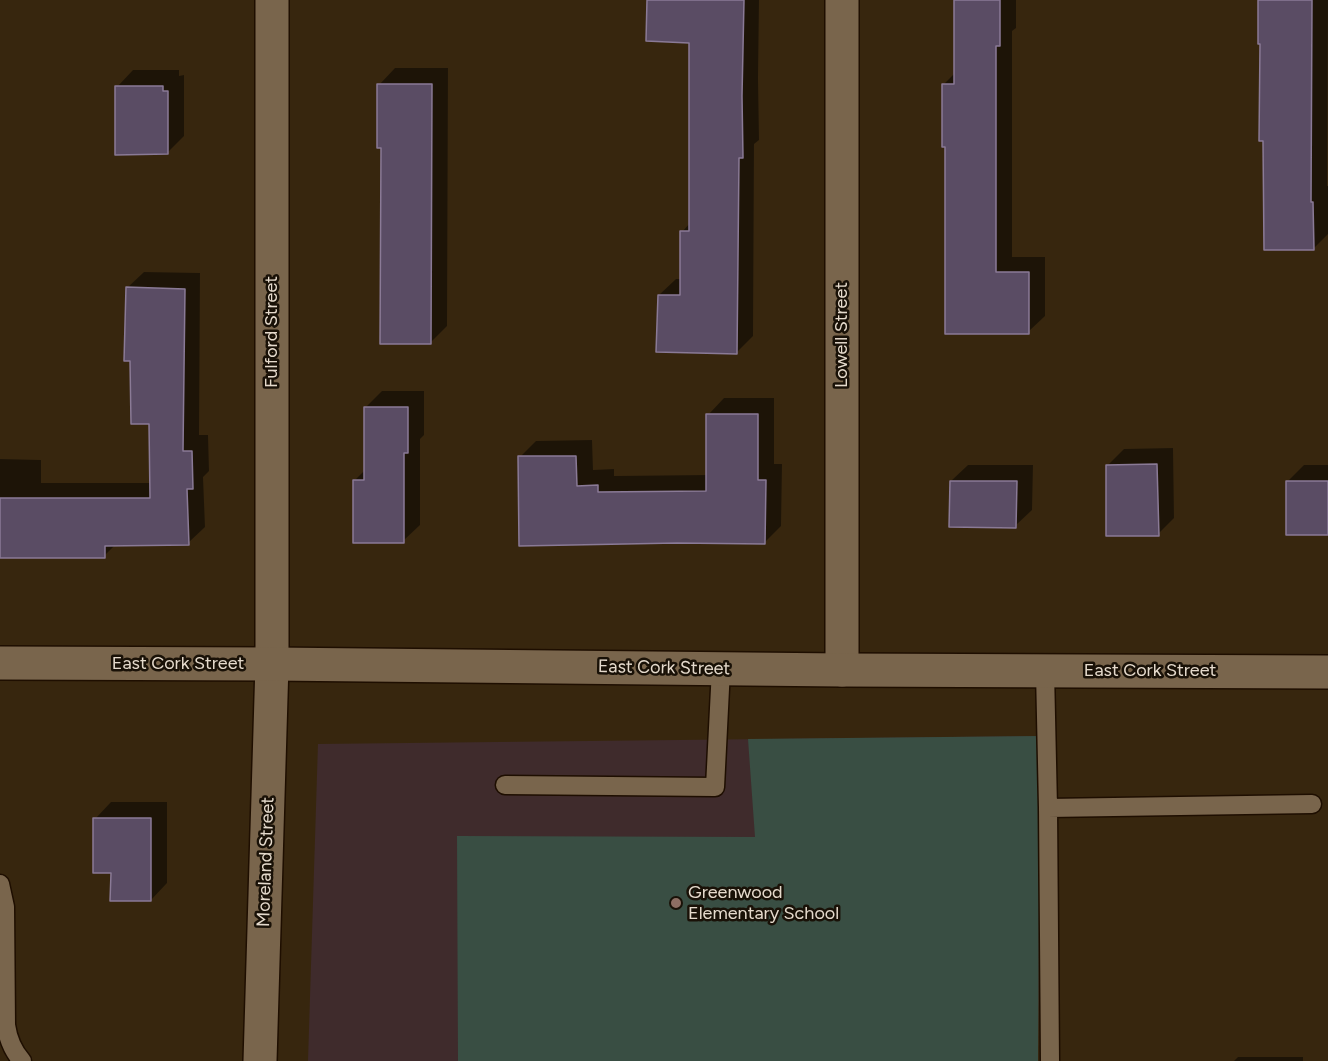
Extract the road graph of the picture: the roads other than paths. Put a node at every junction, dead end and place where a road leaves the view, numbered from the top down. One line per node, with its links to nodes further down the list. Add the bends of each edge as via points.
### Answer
1 (272, 0): 4 (street, Fulford Street)
2 (842, 0): 6 (street, Lowell Street)
3 (0, 663): 4 (street, East Cork Street)
4 (272, 664): 5 (street, East Cork Street); 14 (street, Moreland Street)
5 (720, 669): 6 (street, East Cork Street); 9 (lane, via 715,787)
6 (842, 670): 7 (street, East Cork Street)
7 (1045, 671): 8 (street, East Cork Street); 11 (lane)
8 (1328, 672)
9 (505, 785)
10 (1312, 804): 11 (lane)
11 (1048, 808): 15 (lane)
12 (0, 884): 13 (lane, via 5,907 6,1025 8,1037)
13 (22, 1061)
14 (260, 1061)
15 (1050, 1061)

